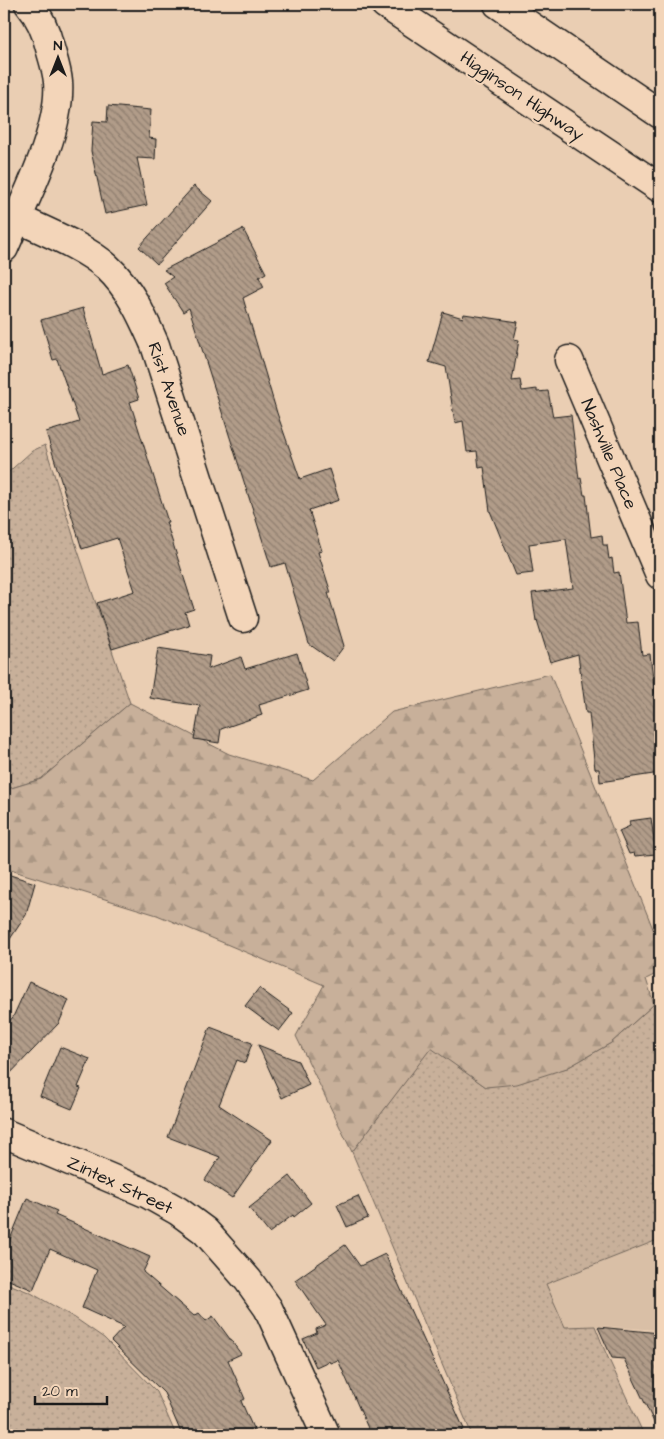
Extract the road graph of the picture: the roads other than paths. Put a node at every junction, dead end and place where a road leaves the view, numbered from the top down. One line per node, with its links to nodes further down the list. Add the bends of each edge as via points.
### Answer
1 (29, 4): 6 (main road, via 46,32 58,82 58,97 44,154)
2 (385, 4): 5 (main road, Higginson Highway)
3 (498, 4): 4 (main road)
4 (660, 114)
5 (660, 188)
6 (17, 218): 7 (main road); 10 (main road, Rist Avenue, via 107,267 138,309 155,345)
7 (4, 248)
8 (568, 360): 9 (main road, Nashville Place)
9 (660, 575)
10 (243, 618)
11 (4, 1133): 12 (main road, Zintex Street, via 148,1194 205,1232 268,1308)
12 (326, 1435)

